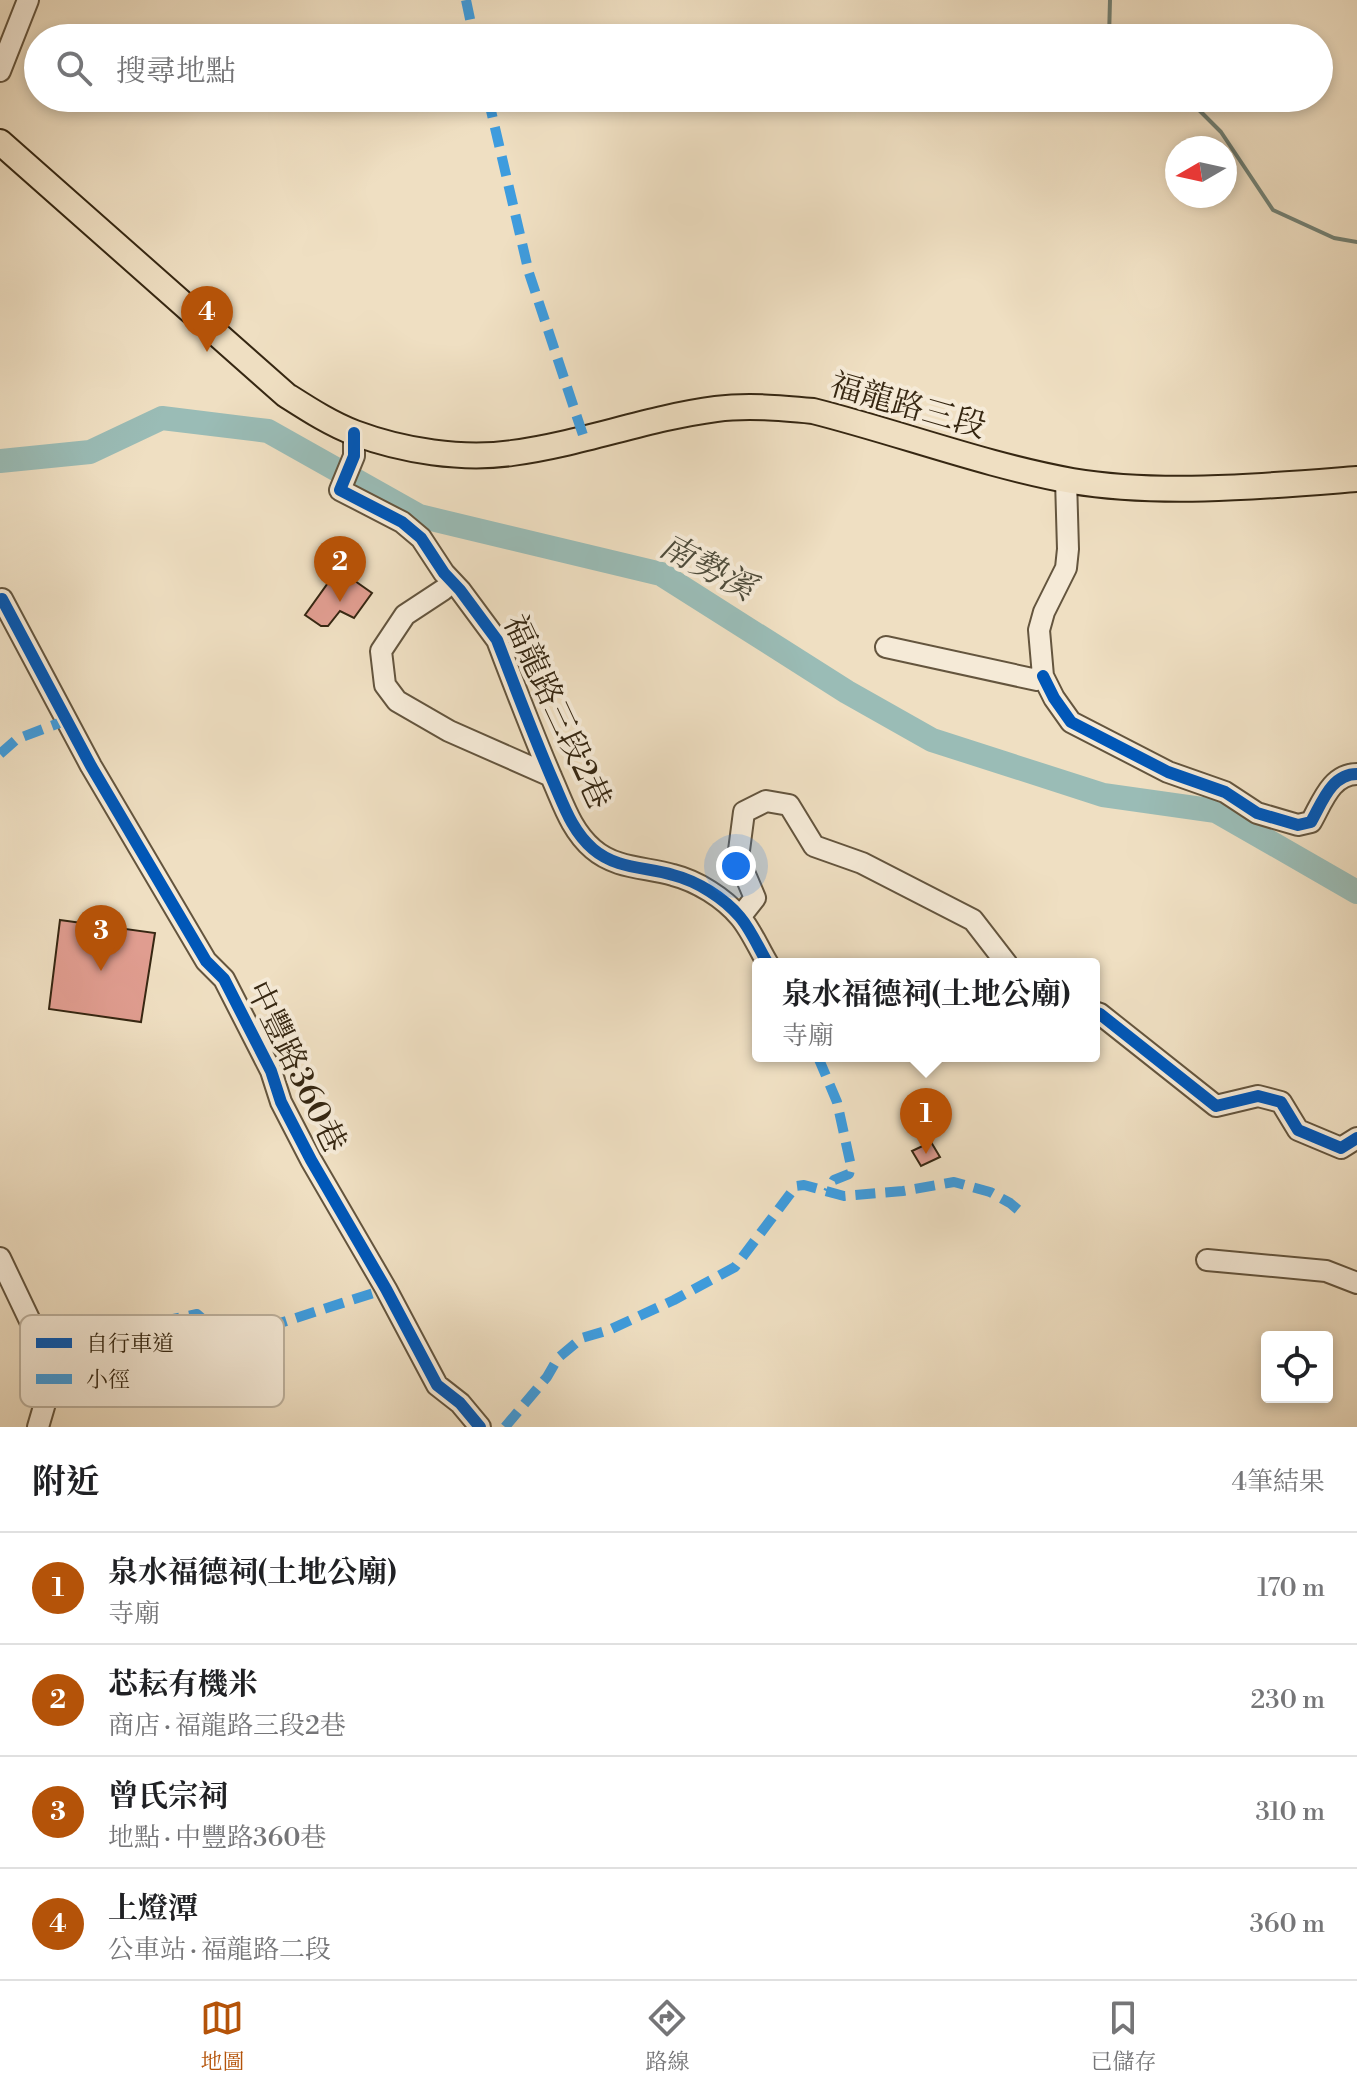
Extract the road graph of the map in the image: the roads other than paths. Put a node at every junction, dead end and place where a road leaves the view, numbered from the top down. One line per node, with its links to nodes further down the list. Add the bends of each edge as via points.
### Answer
1 (28, 0): 2 (street)
2 (0, 71)
3 (0, 142): 4 (main road, 福龍路三段, via 286,395)
4 (354, 444): 6 (main road, 福龍路三段, via 511,453 679,415 782,408 845,419); 12 (street, 福龍路三段2巷, via 340,490 402,522 421,538 490,629)
5 (1357, 479): 6 (main road, 福龍路三段, via 1152,488)
6 (1066, 480): 10 (street, via 1066,568 1039,630)
7 (443, 590): 12 (street, via 405,615 381,651 385,685 397,701 449,731)
8 (2, 599): 24 (street, 中豐路360巷, via 91,766 206,961 224,979 293,1125 437,1385)
9 (886, 647): 10 (street, via 1037,680)
10 (1043, 676): 11 (street, via 1071,722 1168,772 1225,792 1257,813 1298,825 1311,822 1333,784)
11 (1357, 774)
12 (551, 776): 13 (street, 福龍路三段2巷, via 573,825 595,850 630,867 698,885)
13 (740, 917): 14 (street, 福龍路三段2巷); 15 (street, via 755,898 738,858 744,812 766,801 789,805 814,846 862,863 973,920)
14 (764, 958)
15 (1002, 958)
16 (1100, 1014): 17 (street, via 1216,1106 1258,1096 1281,1102 1298,1130 1312,1136 1341,1148)
17 (1357, 1138)
18 (0, 1258): 21 (street)
19 (1207, 1260): 20 (street, via 1326,1271)
20 (1357, 1283)
21 (27, 1315)
22 (44, 1407): 23 (street)
23 (38, 1427)
24 (480, 1427)

